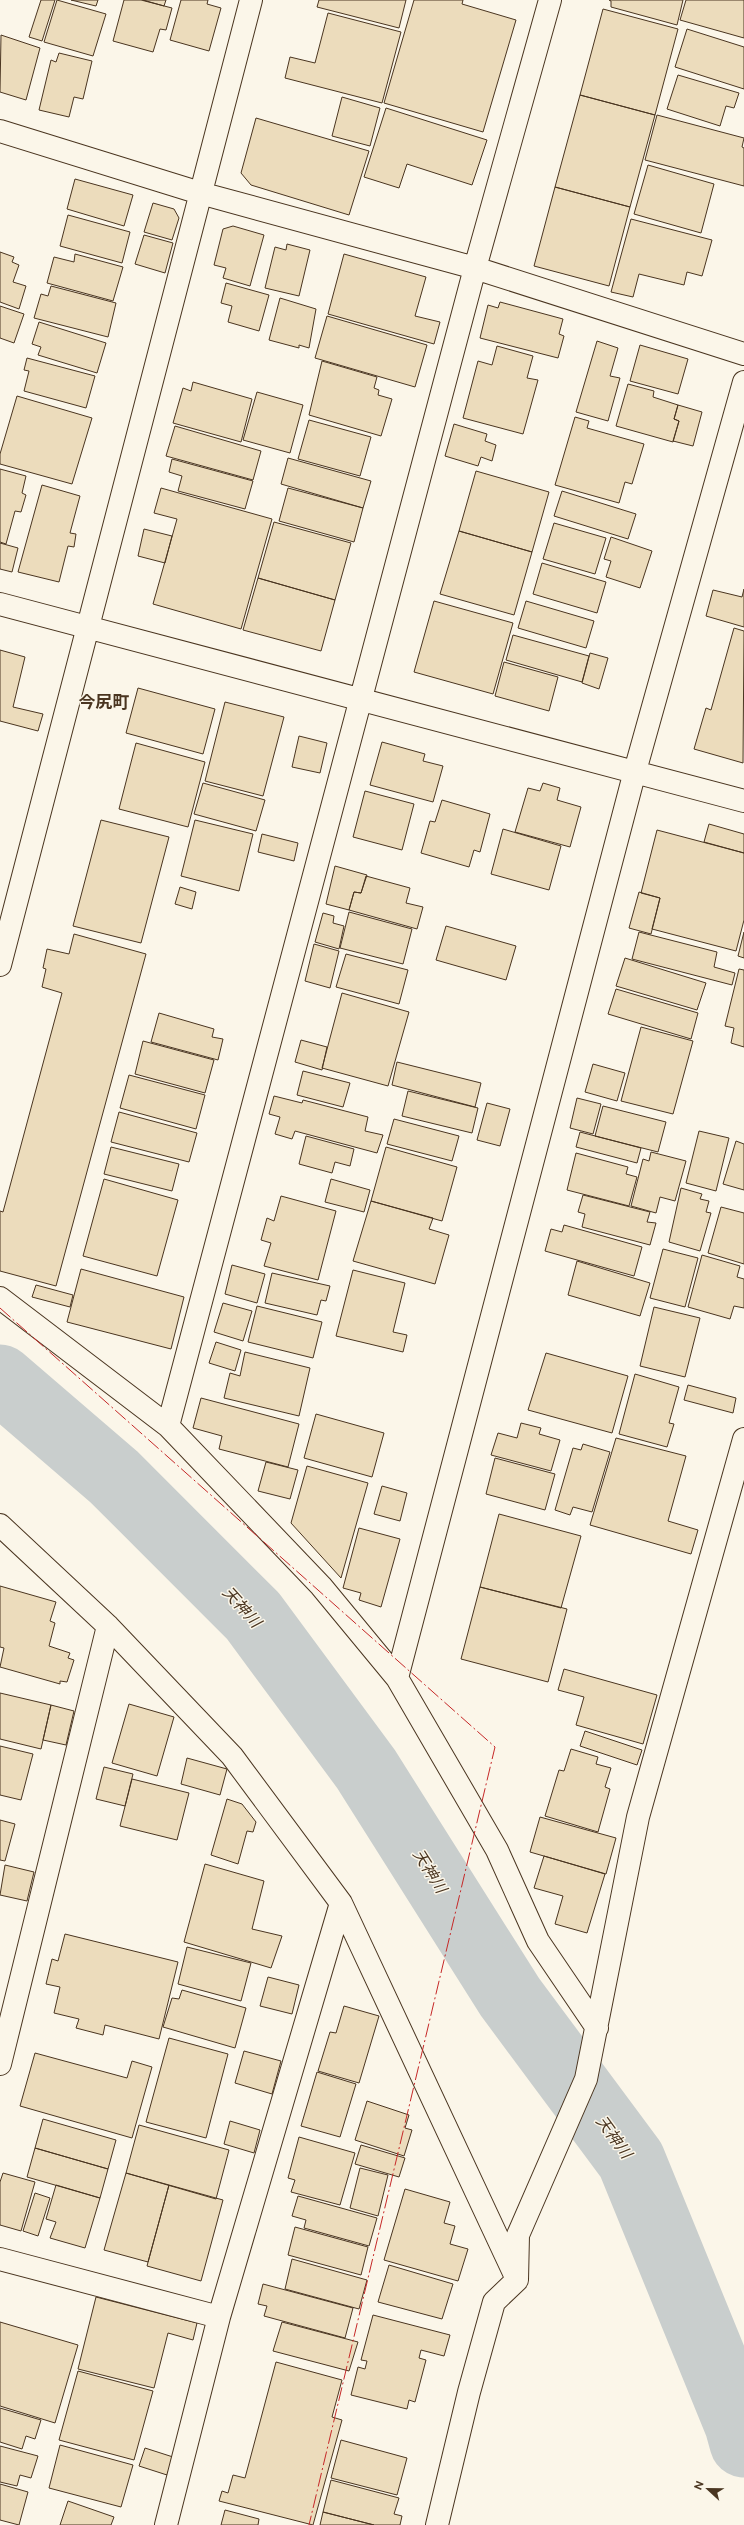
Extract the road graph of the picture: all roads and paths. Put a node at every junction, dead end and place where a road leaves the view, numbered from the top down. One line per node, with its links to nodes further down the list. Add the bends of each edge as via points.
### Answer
1 (251, 0): 4 (street)
2 (550, 0): 5 (street)
3 (0, 131): 4 (street)
4 (200, 193): 5 (street); 9 (street)
5 (475, 268): 6 (street); 10 (street)
6 (744, 354)
7 (744, 382): 11 (street)
8 (0, 604): 9 (street)
9 (89, 627): 10 (street); 13 (street)
10 (361, 699): 11 (street); 15 (street)
11 (635, 771): 12 (street); 19 (street)
12 (744, 801)
13 (0, 965)
14 (0, 1298): 15 (street)
15 (168, 1426): 19 (street, via 321,1586)
16 (744, 1439): 21 (street, via 638,1817)
17 (0, 1525): 18 (street)
18 (108, 1626): 20 (street, via 232,1756); 22 (street)
19 (397, 1678): 21 (street, via 497,1850 538,1941)
20 (341, 1903): 24 (street); 25 (street)
21 (597, 2028): 24 (street, via 586,2079 518,2235)
22 (0, 2064)
23 (0, 2259): 25 (street)
24 (517, 2280): 27 (street, via 494,2302)
25 (219, 2317): 26 (street)
26 (166, 2525)
27 (437, 2525)

